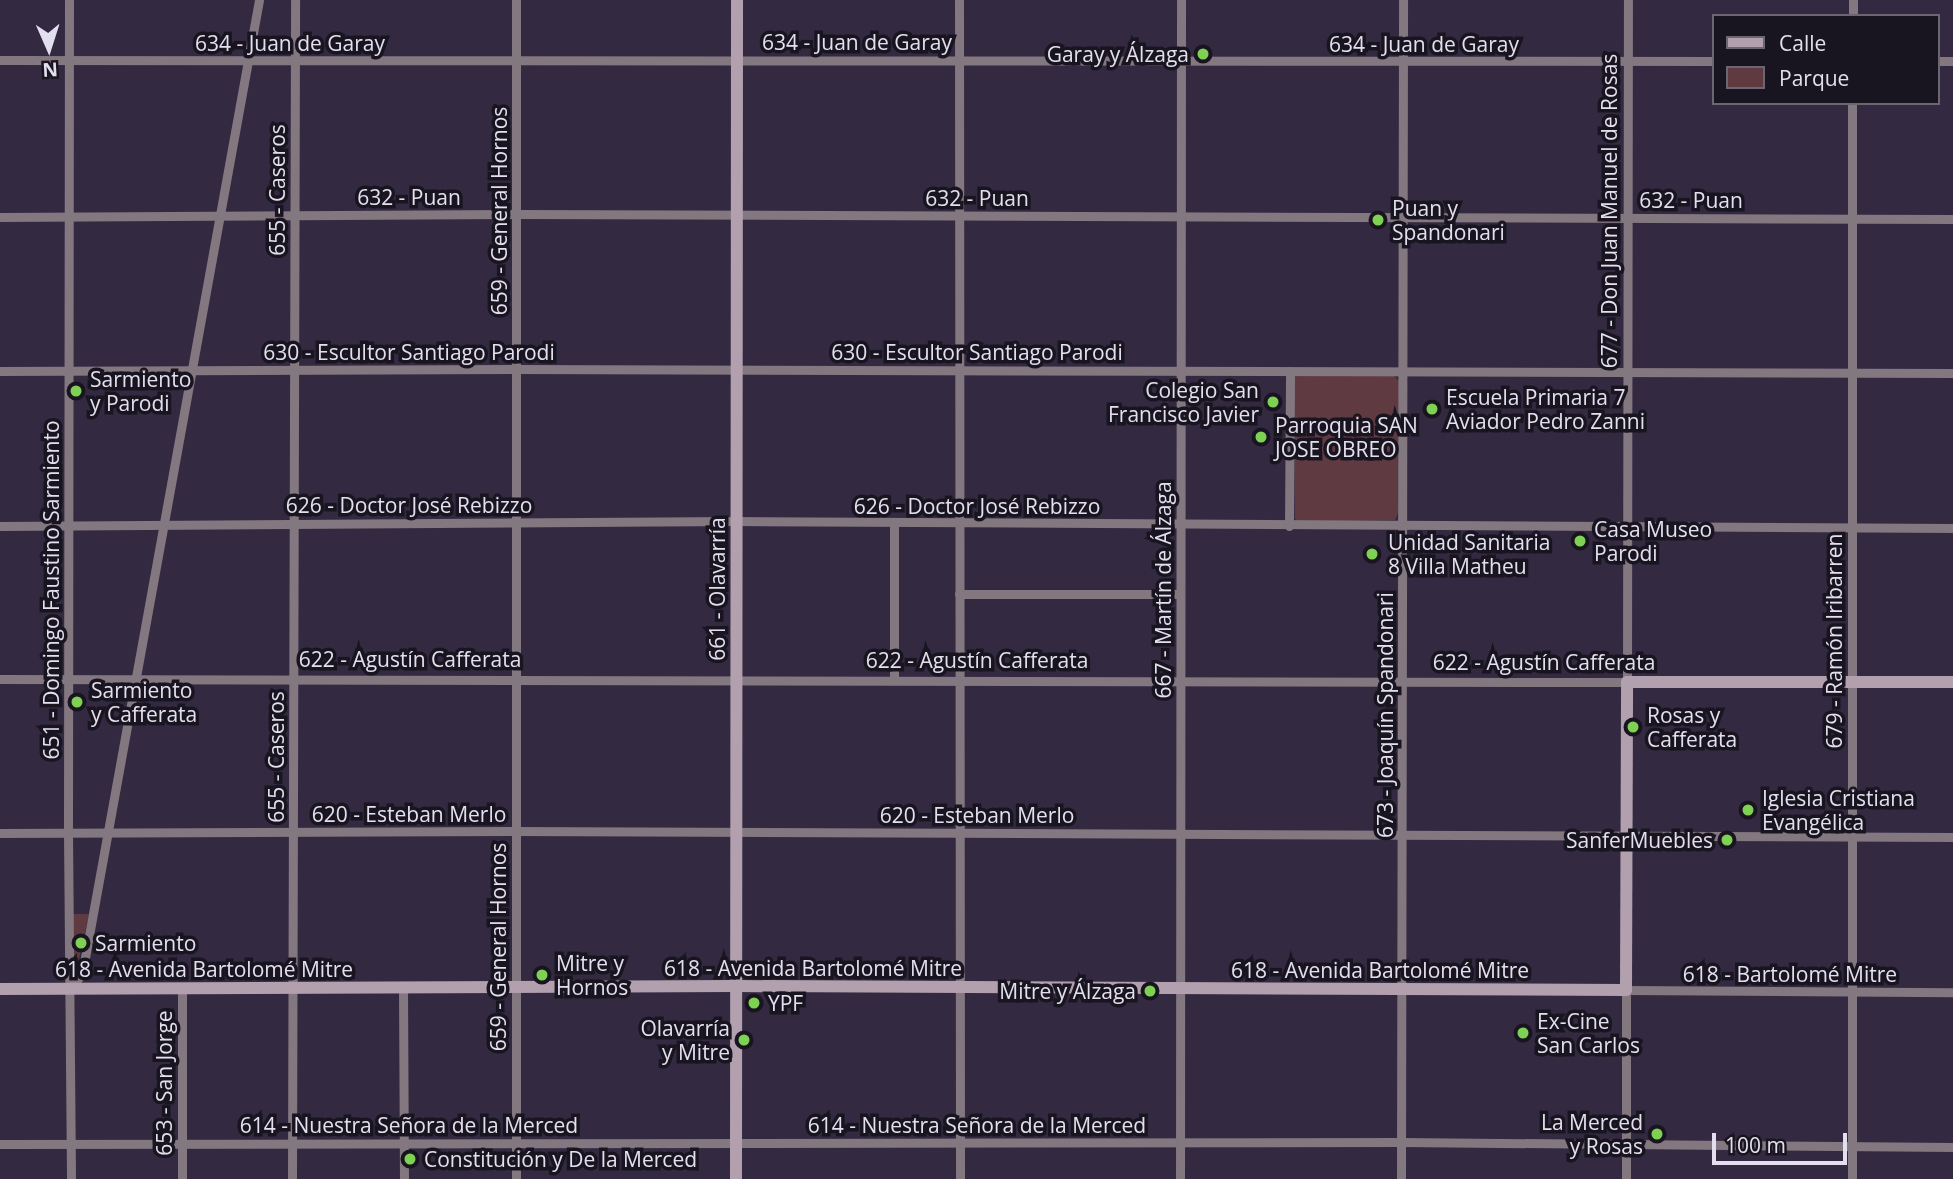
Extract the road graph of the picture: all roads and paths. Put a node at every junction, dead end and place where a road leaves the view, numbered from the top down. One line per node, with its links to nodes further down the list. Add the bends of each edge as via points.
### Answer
1 (69, 0): 13 (street, 651 - Domingo Faustino Sarmiento)
2 (259, 0): 14 (street)
3 (295, 0): 15 (street, 655 - Caseros)
4 (516, 0): 16 (street, 659 - General Hornos)
5 (737, 0): 10 (main road, 661 - Olavarría)
6 (959, 0): 12 (street)
7 (1181, 0): 17 (street, 667 - Martín de Álzaga)
8 (1403, 0): 18 (street, 673 - Joaquín Spandonari)
9 (1628, 0): 19 (street, 677 - Don Juan Manuel de Rosas)
10 (736, 59): 12 (street, 634 - Juan de Garay); 16 (street, 634 - Juan de Garay); 24 (main road, 661 - Olavarría)
11 (0, 60): 13 (street, 634 - Juan de Garay)
12 (959, 60): 17 (street, 634 - Juan de Garay); 25 (street)
13 (70, 61): 14 (street, 634 - Juan de Garay); 30 (street, 651 - Domingo Faustino Sarmiento)
14 (248, 61): 15 (street, 634 - Juan de Garay); 26 (street)
15 (295, 61): 16 (street, 634 - Juan de Garay); 23 (street, 655 - Caseros)
16 (517, 61): 22 (street, 659 - General Hornos)
17 (1181, 61): 18 (street, 634 - Juan de Garay); 27 (street, 667 - Martín de Álzaga)
18 (1403, 61): 19 (street, 634 - Juan de Garay); 28 (street, 673 - Joaquín Spandonari)
19 (1628, 61): 20 (street, 634 - Juan de Garay); 31 (street, 677 - Don Juan Manuel de Rosas)
20 (1712, 61)
21 (1852, 105): 32 (street, 679 - Ramón Iribarren)
22 (516, 214): 23 (street, 632 - Puan); 24 (street, 632 - Puan); 34 (street, 659 - General Hornos)
23 (294, 215): 26 (street, 632 - Puan); 42 (street, 655 - Caseros)
24 (736, 215): 25 (street, 632 - Puan); 36 (main road, 661 - Olavarría)
25 (958, 215): 27 (street, 632 - Puan); 37 (street)
26 (218, 216): 30 (street, 632 - Puan); 35 (street)
27 (1181, 216): 28 (street, 632 - Puan); 38 (street, 667 - Martín de Álzaga)
28 (1403, 216): 31 (street, 632 - Puan); 39 (street, 673 - Joaquín Spandonari)
29 (0, 217): 30 (street, 632 - Puan)
30 (70, 217): 41 (street, 651 - Domingo Faustino Sarmiento)
31 (1628, 217): 32 (street, 632 - Puan); 44 (street, 677 - Don Juan Manuel de Rosas)
32 (1852, 218): 33 (street, 632 - Puan); 45 (street, 679 - Ramón Iribarren)
33 (1953, 219)
34 (516, 369): 36 (street, 630 - Escultor Santiago Parodi); 42 (street, 630 - Escultor Santiago Parodi); 48 (street, 659 - General Hornos)
35 (191, 370): 41 (street, 630 - Escultor Santiago Parodi); 42 (street, 630 - Escultor Santiago Parodi); 52 (street)
36 (736, 370): 37 (street, 630 - Escultor Santiago Parodi); 47 (main road, 661 - Olavarría)
37 (958, 370): 38 (street, 630 - Escultor Santiago Parodi); 51 (street)
38 (1181, 370): 43 (street, 630 - Escultor Santiago Parodi); 53 (street, 667 - Martín de Álzaga)
39 (1403, 370): 43 (street, 630 - Escultor Santiago Parodi); 44 (street, 630 - Escultor Santiago Parodi); 57 (street, 673 - Joaquín Spandonari)
40 (0, 371): 41 (street, 630 - Escultor Santiago Parodi)
41 (68, 371): 55 (street, 651 - Domingo Faustino Sarmiento)
42 (294, 371): 49 (street, 655 - Caseros)
43 (1290, 371): 56 (street)
44 (1628, 372): 45 (street, 630 - Escultor Santiago Parodi); 58 (street, 677 - Don Juan Manuel de Rosas)
45 (1852, 373): 46 (street, 630 - Escultor Santiago Parodi); 59 (street, 679 - Ramón Iribarren)
46 (1953, 373)
47 (736, 521): 48 (street, 626 - Doctor José Rebizzo); 50 (street, 626 - Doctor José Rebizzo); 67 (main road, 661 - Olavarría)
48 (514, 522): 49 (street, 626 - Doctor José Rebizzo); 64 (street, 659 - General Hornos)
49 (293, 523): 52 (street, 626 - Doctor José Rebizzo); 63 (street, 655 - Caseros)
50 (894, 524): 51 (street, 626 - Doctor José Rebizzo); 68 (street)
51 (958, 524): 53 (street, 626 - Doctor José Rebizzo); 61 (street)
52 (162, 525): 55 (street, 626 - Doctor José Rebizzo); 69 (street)
53 (1180, 525): 56 (street, 626 - Doctor José Rebizzo); 62 (street, 667 - Martín de Álzaga)
54 (0, 526): 55 (street, 626 - Doctor José Rebizzo)
55 (68, 526): 66 (street, 651 - Domingo Faustino Sarmiento)
56 (1289, 526): 57 (street, 626 - Doctor José Rebizzo)
57 (1403, 526): 58 (street, 626 - Doctor José Rebizzo); 72 (street, 673 - Joaquín Spandonari)
58 (1628, 526): 59 (street, 626 - Doctor José Rebizzo); 73 (street, 677 - Don Juan Manuel de Rosas)
59 (1852, 527): 60 (street, 626 - Doctor José Rebizzo); 74 (street, 679 - Ramón Iribarren)
60 (1953, 528)
61 (959, 594): 62 (street); 70 (street)
62 (1180, 594): 71 (street, 667 - Martín de Álzaga)
63 (294, 678): 64 (street, 622 - Agustín Cafferata); 69 (street, 622 - Agustín Cafferata); 76 (street, 655 - Caseros)
64 (515, 678): 67 (street, 622 - Agustín Cafferata); 77 (street, 659 - General Hornos)
65 (0, 679): 66 (street, 622 - Agustín Cafferata)
66 (69, 679): 69 (street, 622 - Agustín Cafferata); 82 (street, 651 - Domingo Faustino Sarmiento)
67 (736, 679): 68 (street, 622 - Agustín Cafferata); 78 (main road, 661 - Olavarría)
68 (894, 679): 70 (street, 622 - Agustín Cafferata)
69 (134, 680): 83 (street)
70 (959, 680): 71 (street, 622 - Agustín Cafferata); 79 (street)
71 (1181, 680): 72 (street, 622 - Agustín Cafferata); 80 (street, 667 - Martín de Álzaga)
72 (1403, 680): 73 (street, 622 - Agustín Cafferata); 84 (street, 673 - Joaquín Spandonari)
73 (1627, 681): 74 (main road, 622 - Agustín Cafferata); 85 (main road, 677 - Don Juan Manuel de Rosas)
74 (1852, 682): 75 (main road, 622 - Agustín Cafferata); 86 (street, 679 - Ramón Iribarren)
75 (1953, 682)
76 (293, 831): 77 (street, 620 - Esteban Merlo); 83 (street, 620 - Esteban Merlo); 94 (street, 655 - Caseros)
77 (515, 831): 78 (street, 620 - Esteban Merlo); 89 (street, 659 - General Hornos)
78 (736, 831): 79 (street, 620 - Esteban Merlo); 88 (main road, 661 - Olavarría)
79 (959, 832): 80 (street, 620 - Esteban Merlo); 90 (street)
80 (1180, 832): 84 (street, 620 - Esteban Merlo); 91 (street, 667 - Martín de Álzaga)
81 (0, 833): 82 (street, 620 - Esteban Merlo)
82 (68, 833): 83 (street, 620 - Esteban Merlo); 92 (street, 651 - Domingo Faustino Sarmiento)
83 (107, 833): 92 (street, via 82,974)
84 (1403, 834): 85 (street, 620 - Esteban Merlo); 97 (street, 673 - Joaquín Spandonari)
85 (1627, 835): 86 (street, 620 - Esteban Merlo); 98 (main road, 677 - Don Juan Manuel de Rosas)
86 (1852, 837): 87 (street, 620 - Esteban Merlo); 99 (street, 679 - Ramón Iribarren)
87 (1953, 837)
88 (736, 986): 89 (main road, 618 - Avenida Bartolomé Mitre); 90 (main road, 618 - Avenida Bartolomé Mitre); 102 (main road, 661 - Olavarría)
89 (516, 987): 95 (main road, 618 - Avenida Bartolomé Mitre); 101 (street, 659 - General Hornos)
90 (959, 987): 91 (main road, 618 - Avenida Bartolomé Mitre); 107 (street)
91 (1181, 987): 97 (main road, 618 - Avenida Bartolomé Mitre); 108 (street, 667 - Martín de Álzaga)
92 (70, 988): 93 (main road, 618 - Avenida Bartolomé Mitre); 96 (main road, 618 - Avenida Bartolomé Mitre); 110 (street, 651 - Domingo Faustino Sarmiento)
93 (182, 988): 94 (main road, 618 - Avenida Bartolomé Mitre); 104 (street, 653 - San Jorge)
94 (293, 988): 95 (main road, 618 - Avenida Bartolomé Mitre); 105 (street, 655 - Caseros)
95 (403, 988): 106 (street)
96 (0, 989)
97 (1401, 990): 98 (main road, 618 - Avenida Bartolomé Mitre); 103 (street, 673 - Joaquín Spandonari)
98 (1626, 990): 99 (street, 618 - Bartolomé Mitre); 111 (street, 677 - Don Juan Manuel de Rosas)
99 (1851, 992): 100 (street, 618 - Bartolomé Mitre); 112 (street, 679 - Ramón Iribarren)
100 (1953, 992)
101 (516, 1142): 102 (street, 614 - Nuestra Señora de la Merced); 106 (street, 614 - Nuestra Señora de la Merced); 118 (street, 659 - General Hornos)
102 (735, 1142): 107 (street, 614 - Nuestra Señora de la Merced); 119 (main road, 661 - Olavarría)
103 (1401, 1142): 108 (street, 614 - Nuestra Señora de la Merced); 111 (street, 614 - Nuestra Señora de la Merced); 122 (street, 673 - Joaquín Spandonari)
104 (182, 1143): 105 (street, 614 - Nuestra Señora de la Merced); 110 (street, 614 - Nuestra Señora de la Merced); 115 (street, 653 - San Jorge)
105 (292, 1143): 106 (street, 614 - Nuestra Señora de la Merced); 116 (street, 655 - Caseros)
106 (403, 1143): 117 (street)
107 (960, 1143): 108 (street, 614 - Nuestra Señora de la Merced); 120 (street)
108 (1180, 1143): 121 (street, 667 - Martín de Álzaga)
109 (0, 1144): 110 (street, 614 - Nuestra Señora de la Merced)
110 (71, 1144): 114 (street, 651 - Domingo Faustino Sarmiento)
111 (1626, 1145): 112 (street, 614 - Nuestra Señora de la Merced); 123 (street, 677 - Don Juan Manuel de Rosas)
112 (1852, 1147): 113 (street, 614 - Nuestra Señora de la Merced); 124 (street, 679 - Ramón Iribarren)
113 (1953, 1147)
114 (71, 1179)
115 (182, 1179)
116 (292, 1179)
117 (404, 1179)
118 (516, 1179)
119 (736, 1179)
120 (960, 1179)
121 (1180, 1179)
122 (1401, 1179)
123 (1626, 1179)
124 (1852, 1179)

